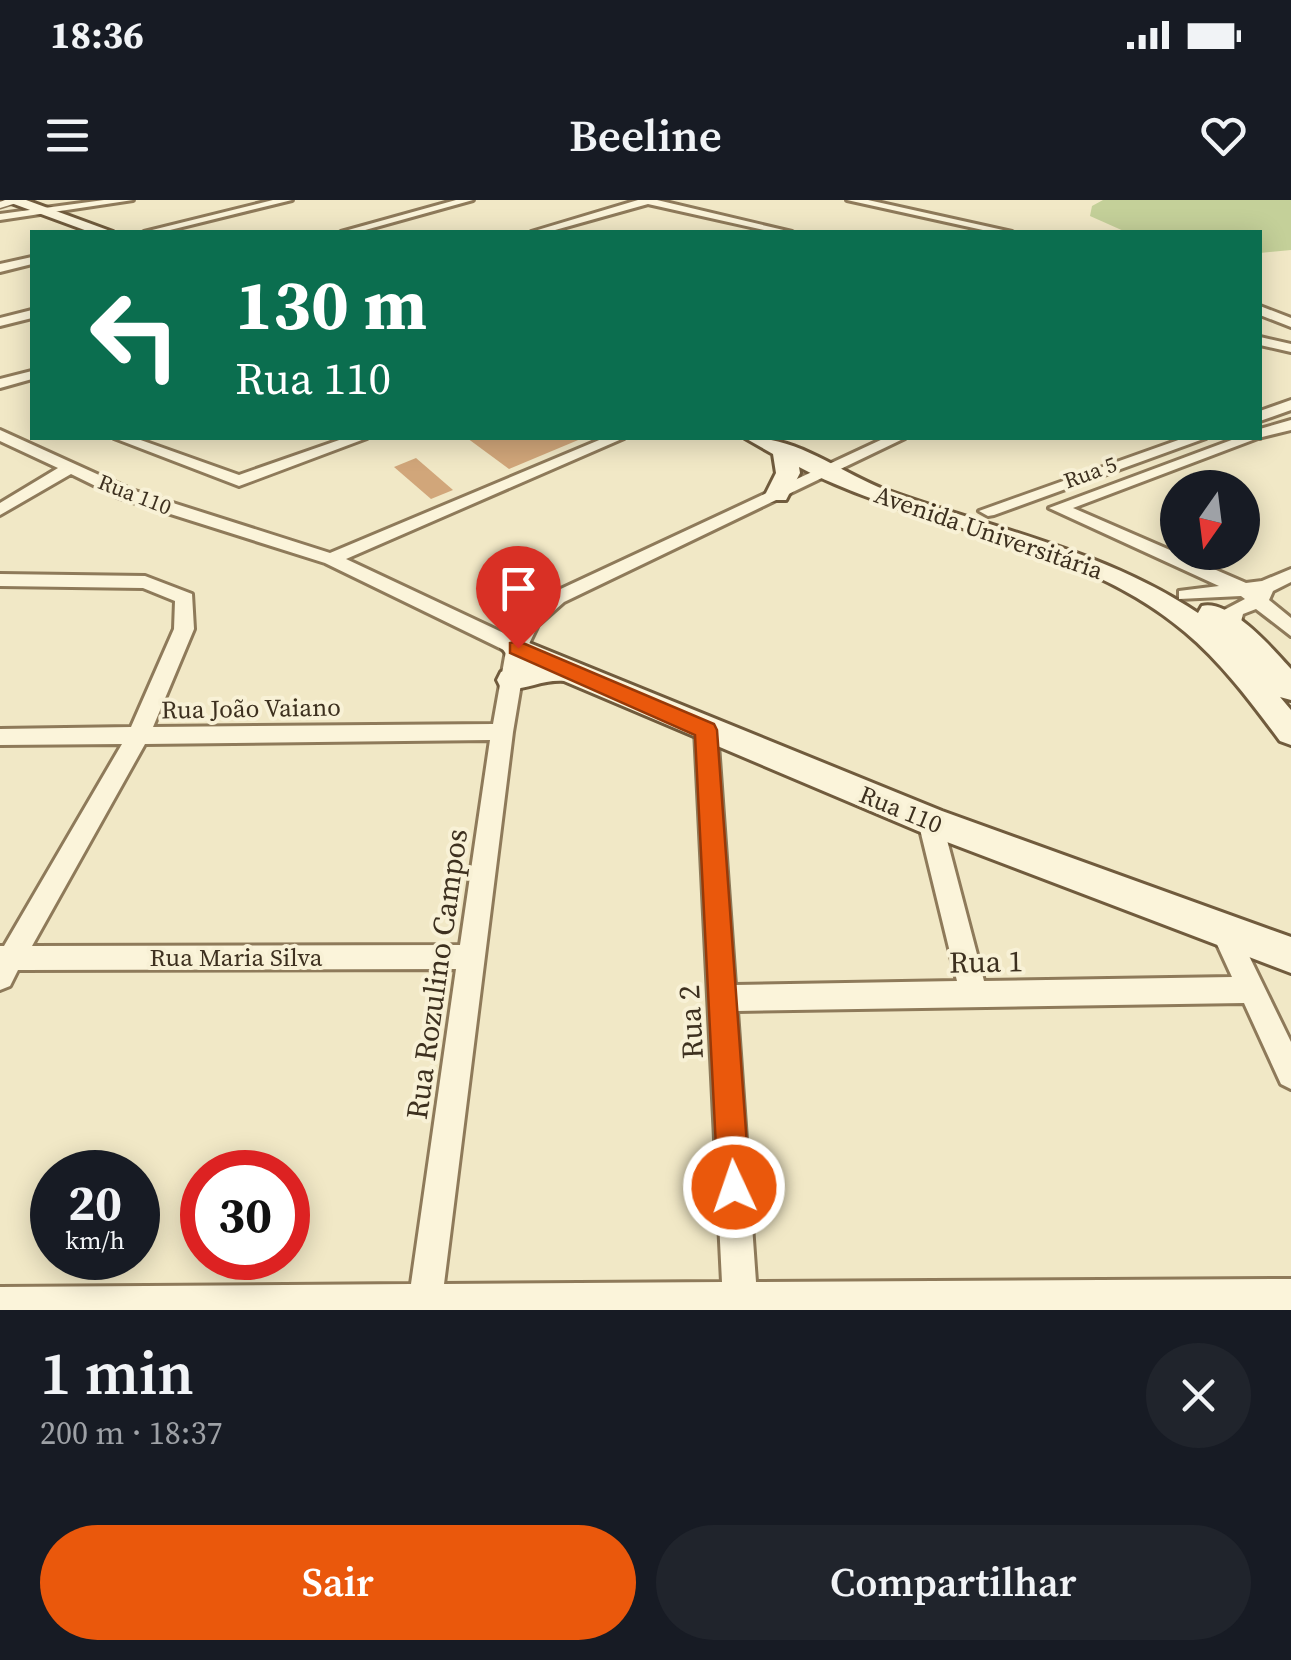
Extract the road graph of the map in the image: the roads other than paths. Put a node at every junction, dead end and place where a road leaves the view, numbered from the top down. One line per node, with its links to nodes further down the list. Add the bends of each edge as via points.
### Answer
1 (12, 200): 7 (lane); 8 (street)
2 (128, 200): 9 (street)
3 (288, 200): 14 (street)
4 (468, 200): 15 (street)
5 (852, 200): 11 (street)
6 (645, 201): 12 (street); 16 (street)
7 (0, 205)
8 (42, 205): 9 (street); 10 (street); 13 (street)
9 (68, 208): 13 (street)
10 (0, 217)
11 (957, 222): 19 (street); 20 (street)
12 (755, 226): 17 (street); 18 (street)
13 (112, 230)
14 (159, 230)
15 (355, 230)
16 (544, 230)
17 (740, 230)
18 (776, 230)
19 (934, 230)
20 (996, 230)
21 (30, 261): 22 (street)
22 (0, 268)
23 (1262, 311): 26 (street)
24 (30, 314): 25 (street)
25 (0, 322)
26 (1291, 323)
27 (1262, 341): 28 (street)
28 (1291, 348)
29 (30, 376): 30 (street)
30 (0, 384)
31 (1291, 405): 32 (street)
32 (1262, 415)
33 (1291, 426): 34 (street)
34 (1262, 433)
35 (0, 436): 44 (street, Rua 110)
36 (127, 440): 37 (street, via 239,481)
37 (353, 440)
38 (611, 440): 50 (street)
39 (892, 440): 43 (street)
40 (1192, 440): 49 (street)
41 (1245, 440): 53 (street, Rua 5, via 1058,508)
42 (788, 444): 43 (street, Avenida Universitária); 45 (street, Avenida Universitária); 47 (street, via 788,474)
43 (852, 460): 45 (street); 46 (street, Avenida Universitária)
44 (71, 467): 48 (street); 50 (street, Rua 110, via 126,494)
45 (825, 473): 46 (street, Avenida Universitária); 47 (street)
46 (903, 492): 49 (street, Avenida Universitária); 62 (street, Avenida Universitária, via 1134,586 1228,654)
47 (777, 495): 58 (street, via 557,598 530,622)
48 (0, 510)
49 (988, 511): 55 (street, Avenida Universitária, via 1095,545)
50 (331, 558): 58 (street, Rua 110)
51 (1291, 575): 54 (street)
52 (0, 580): 64 (street, via 145,582 186,598 184,629)
53 (1238, 586): 54 (street); 55 (street)
54 (1262, 593): 56 (street, via 1234,610); 57 (street)
55 (1186, 595): 56 (street, Avenida Universitária)
56 (1231, 628): 59 (street, Avenida Universitária)
57 (1291, 628)
58 (514, 664): 60 (street, Rua 110, via 569,670); 61 (street, Rua Rozulino Campos)
59 (1291, 689)
60 (706, 730): 65 (street, Rua 110); 72 (street, Rua 2)
61 (502, 732): 64 (street, Rua João Vaiano); 68 (street, Rua Rozulino Campos)
62 (1291, 733)
63 (0, 737): 64 (street, Rua João Vaiano)
64 (137, 738): 69 (street)
65 (930, 821): 66 (street, Rua 110); 71 (street)
66 (1222, 929): 67 (street, Rua 110); 70 (street)
67 (1291, 955)
68 (471, 956): 69 (street, Rua Maria Silva); 78 (street, Rua Rozulino Campos)
69 (3, 965)
70 (1250, 990): 71 (street, Rua 1); 73 (street)
71 (974, 994): 72 (street, Rua 1)
72 (723, 998): 77 (street, Rua 2)
73 (1291, 1074)
74 (1291, 1296): 76 (street)
75 (0, 1304): 78 (street)
76 (1064, 1304): 77 (street)
77 (741, 1305): 78 (street)
78 (425, 1306)

